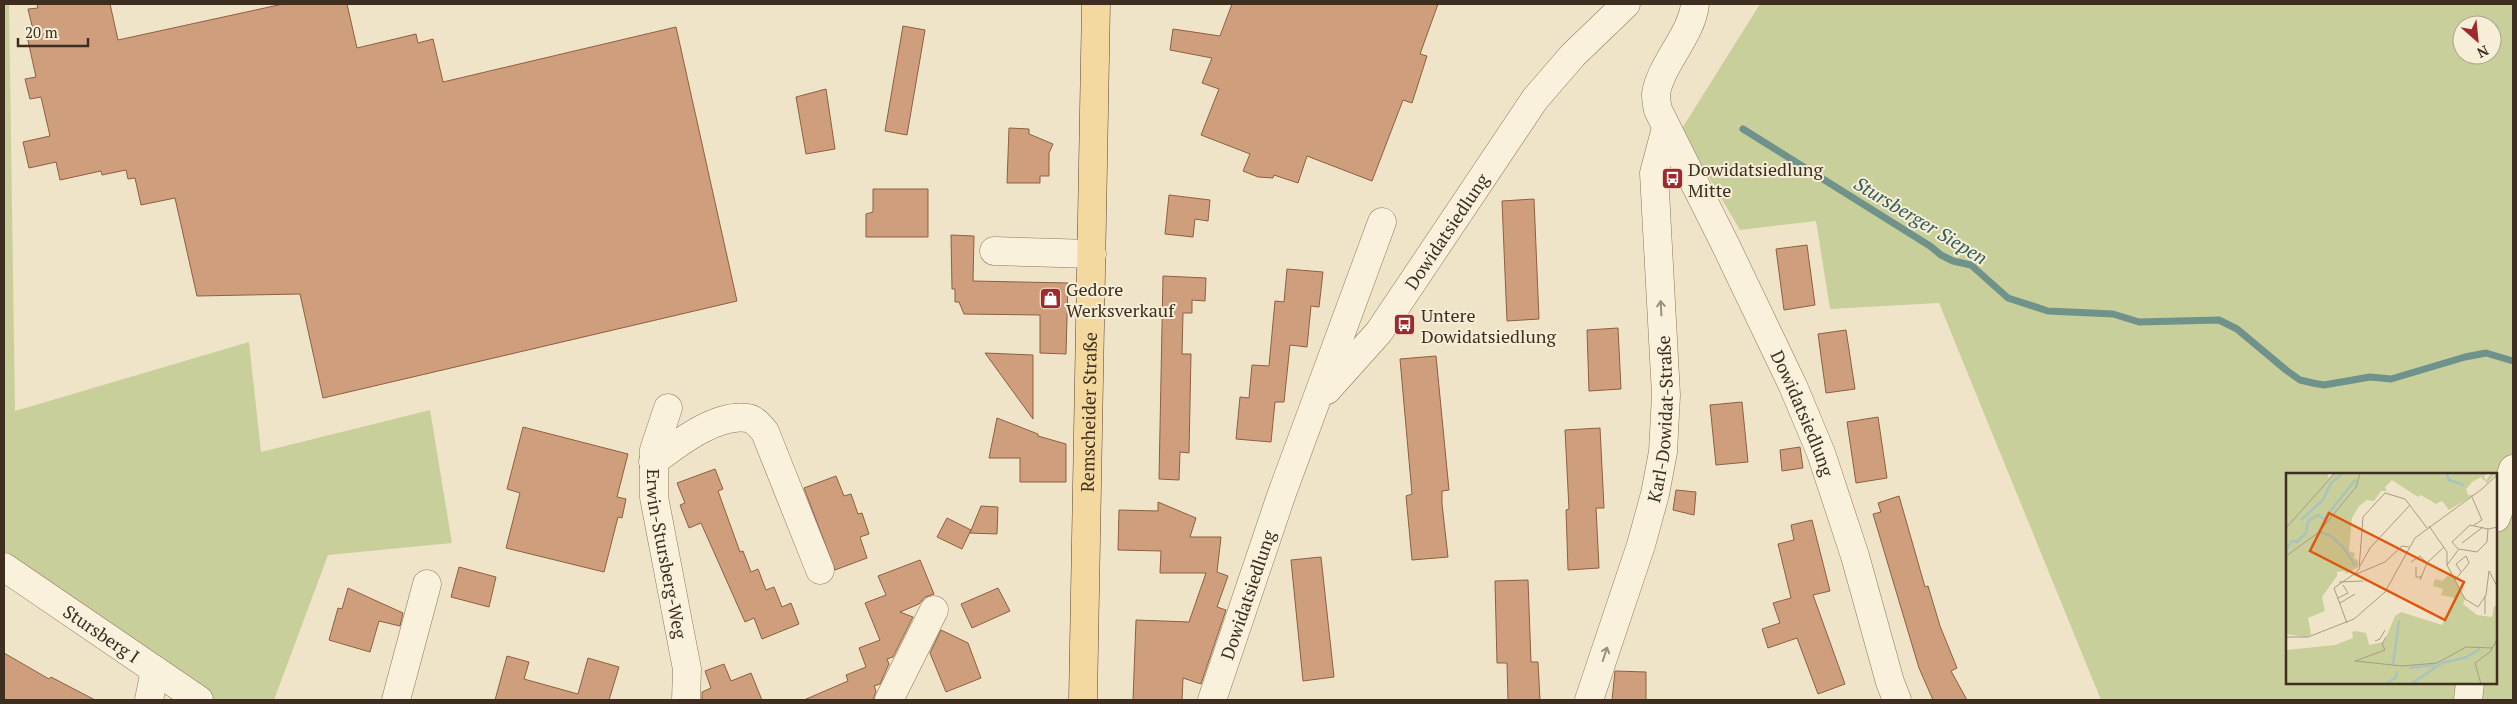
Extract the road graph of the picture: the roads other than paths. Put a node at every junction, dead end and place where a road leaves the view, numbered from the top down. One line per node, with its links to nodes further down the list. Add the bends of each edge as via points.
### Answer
1 (1096, 4): 7 (main road, Remscheider Straße)
2 (1626, 4): 8 (street, Dowidatsiedlung, via 1573,55 1535,99 1379,332)
3 (1695, 4): 4 (street, Dowidatsiedlung, via 1694,16 1656,94 1658,110)
4 (1666, 128): 26 (street, Karl-Dowidat-Straße, one-way to 4, via 1640,546 1663,452 1666,395 1654,173); 27 (street, Dowidatsiedlung, via 1793,386 1821,453)
5 (1382, 222): 8 (street)
6 (994, 251): 7 (street)
7 (1092, 254): 24 (main road, Remscheider Straße)
8 (1317, 402): 25 (street, Dowidatsiedlung, via 1281,496)
9 (668, 408): 10 (street, Erwin-Stursberg-Weg, via 659,430)
10 (653, 462): 14 (street, via 698,429 733,419 748,418 757,422 765,432); 22 (street, Erwin-Stursberg-Weg, via 654,497 686,669)
11 (2513, 469): 12 (street)
12 (2497, 515)
13 (4, 568): 17 (street, Stursberg I)
14 (820, 570)
15 (427, 584): 21 (street)
16 (934, 610): 23 (street)
17 (155, 670): 19 (street); 20 (street, Stursberg I)
18 (2470, 684): 28 (street)
19 (149, 700)
20 (199, 700)
21 (396, 700)
22 (686, 700)
23 (889, 700)
24 (1083, 700)
25 (1212, 700)
26 (1589, 700)
27 (1897, 700)
28 (2468, 700)

